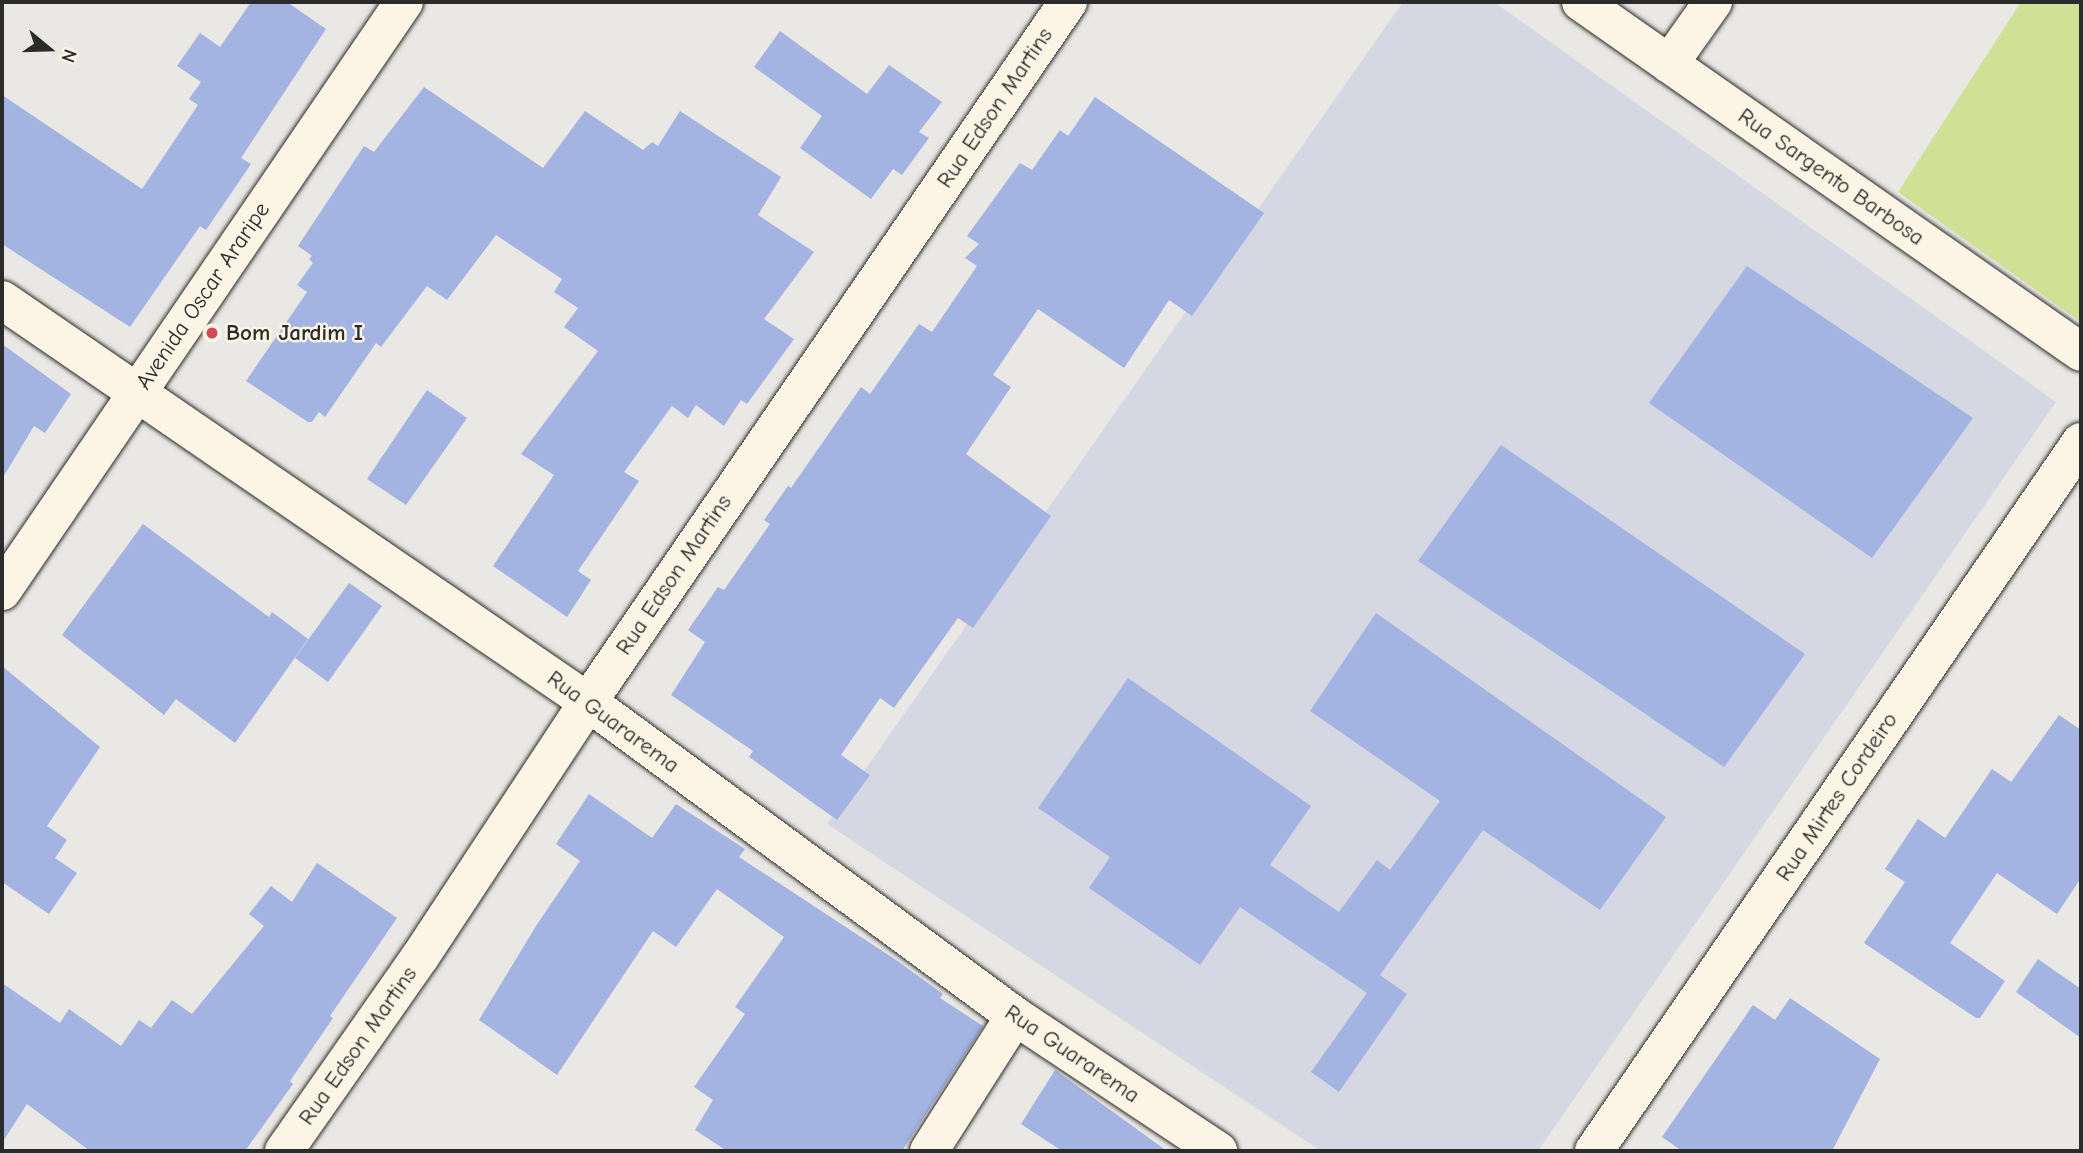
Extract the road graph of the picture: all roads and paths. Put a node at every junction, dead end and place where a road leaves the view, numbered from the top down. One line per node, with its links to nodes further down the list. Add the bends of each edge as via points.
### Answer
1 (404, 2): 8 (street, Avenida Oscar Araripe)
2 (1068, 2): 11 (street, Rua Edson Martins)
3 (1581, 2): 5 (street, Rua Sargento Barbosa)
4 (1713, 2): 5 (street)
5 (1669, 64): 7 (street, Rua Sargento Barbosa)
6 (2, 300): 8 (street, Rua Guararema)
7 (2081, 352)
8 (137, 391): 10 (street, Avenida Oscar Araripe); 11 (street, Rua Guararema)
9 (2081, 442): 16 (street, Rua Mirtes Cordeiro)
10 (2, 591)
11 (587, 702): 12 (street, Rua Guararema); 13 (street, Rua Edson Martins, via 420,957)
12 (1015, 1016): 14 (street); 15 (street, Rua Guararema)
13 (284, 1151)
14 (929, 1151)
15 (1218, 1151)
16 (1594, 1151)

